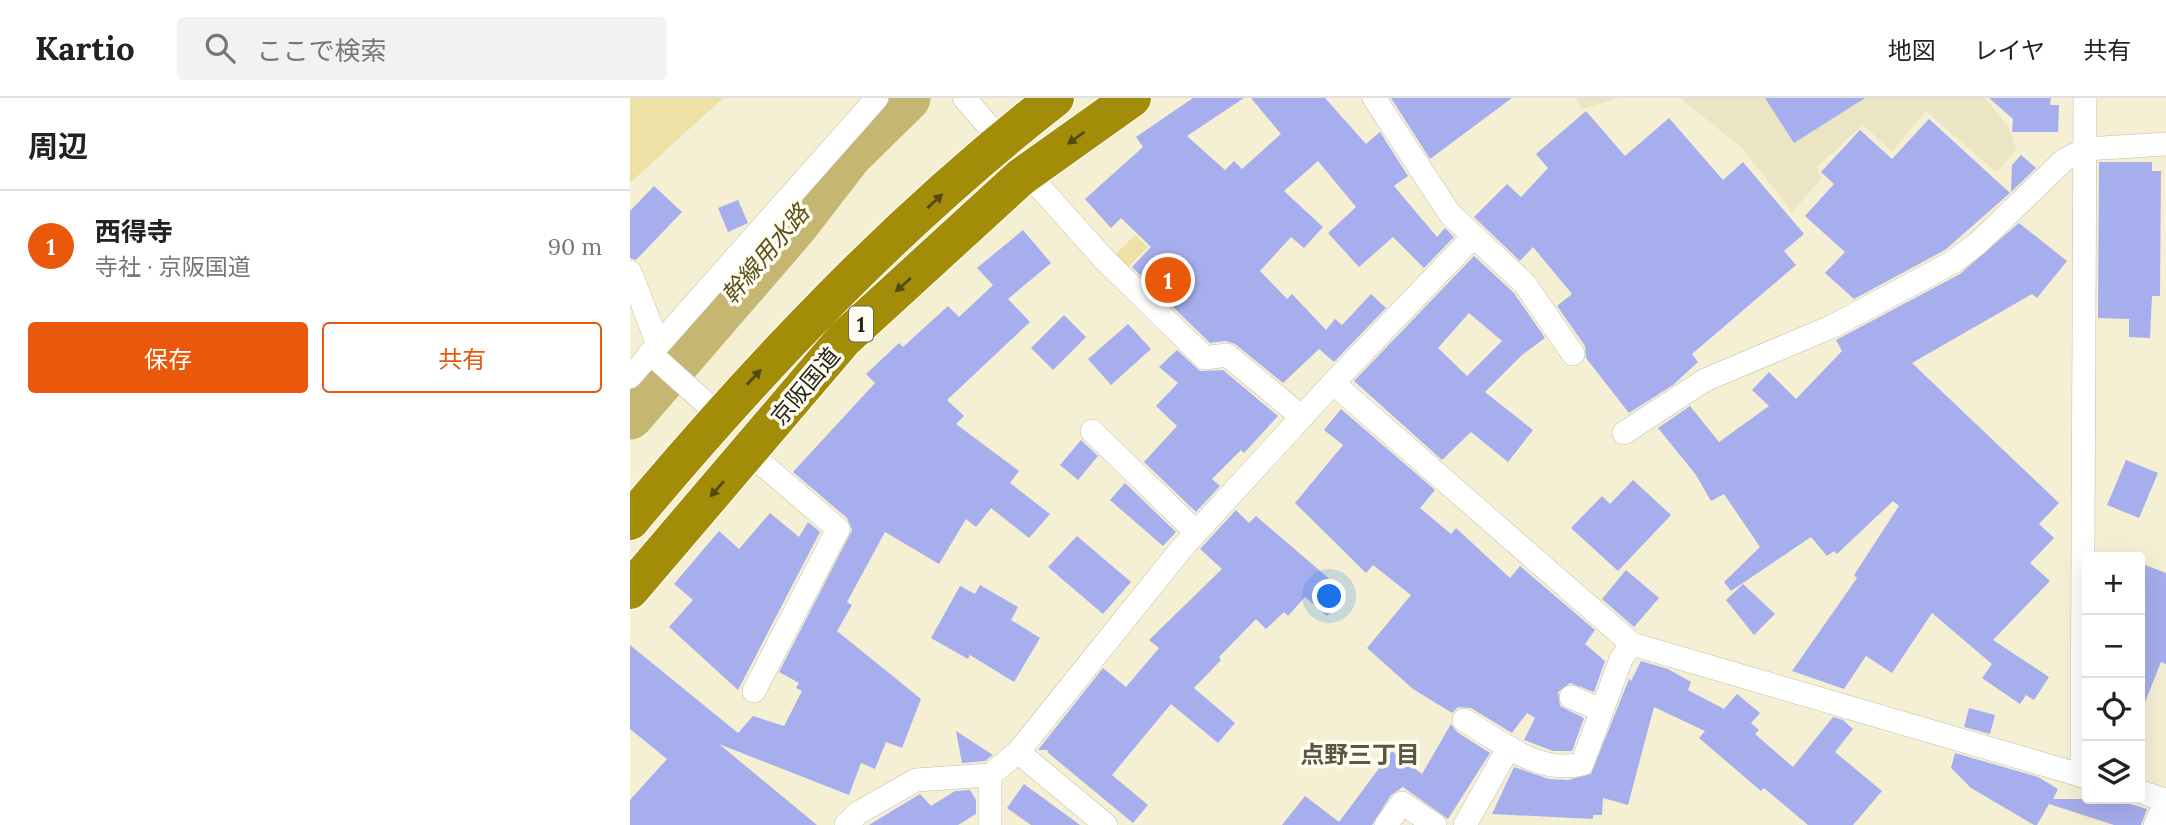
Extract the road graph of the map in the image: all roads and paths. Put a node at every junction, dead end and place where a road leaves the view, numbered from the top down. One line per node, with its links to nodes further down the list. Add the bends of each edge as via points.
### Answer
1 (877, 98): 13 (street)
2 (964, 98): 7 (street)
3 (1055, 98): 7 (highway, 京阪国道 / 1)
4 (1132, 98): 10 (highway, 京阪国道 / 1, one-way to 10)
5 (1374, 98): 11 (street, via 1424,178)
6 (2085, 98): 9 (street)
7 (1001, 140): 17 (highway, 京阪国道 / 1, one-way to 7)
8 (2166, 144): 9 (street)
9 (2086, 149): 20 (street, via 2064,160 1952,262 1833,326 1705,380); 30 (street)
10 (1027, 173): 18 (street, via 1104,259 1205,358 1227,355); 21 (highway, 京阪国道 / 1, one-way to 21, via 844,339)
11 (1473, 237): 14 (street, via 1525,284); 16 (street)
12 (630, 272): 13 (street)
13 (654, 349): 15 (street); 17 (street)
14 (1573, 354)
15 (630, 377)
16 (1333, 383): 18 (street); 25 (street)
17 (707, 404): 22 (highway, 京阪国道 / 1)
18 (1302, 417): 23 (street)
19 (1092, 432): 23 (street)
20 (1624, 433)
21 (748, 452): 24 (highway, 京阪国道 / 1, one-way to 24); 26 (street, via 838,529)
22 (630, 521)
23 (1196, 532): 32 (street)
24 (630, 590)
25 (1632, 643): 28 (street); 34 (street)
26 (754, 691)
27 (1571, 696): 28 (street)
28 (1601, 710): 31 (street, via 1582,764 1565,768 1535,762)
29 (1464, 720): 31 (street)
30 (2085, 741)
31 (1509, 747): 42 (street)
32 (1018, 752): 33 (street); 39 (street)
33 (990, 775): 37 (street, via 916,780 858,813); 38 (street)
34 (2082, 775)
35 (2145, 794): 36 (street)
36 (2166, 801): 43 (street)
37 (846, 825)
38 (990, 825)
39 (1106, 825)
40 (1386, 825): 41 (street, via 1402,803)
41 (1435, 825)
42 (1465, 825)
43 (2155, 825)

